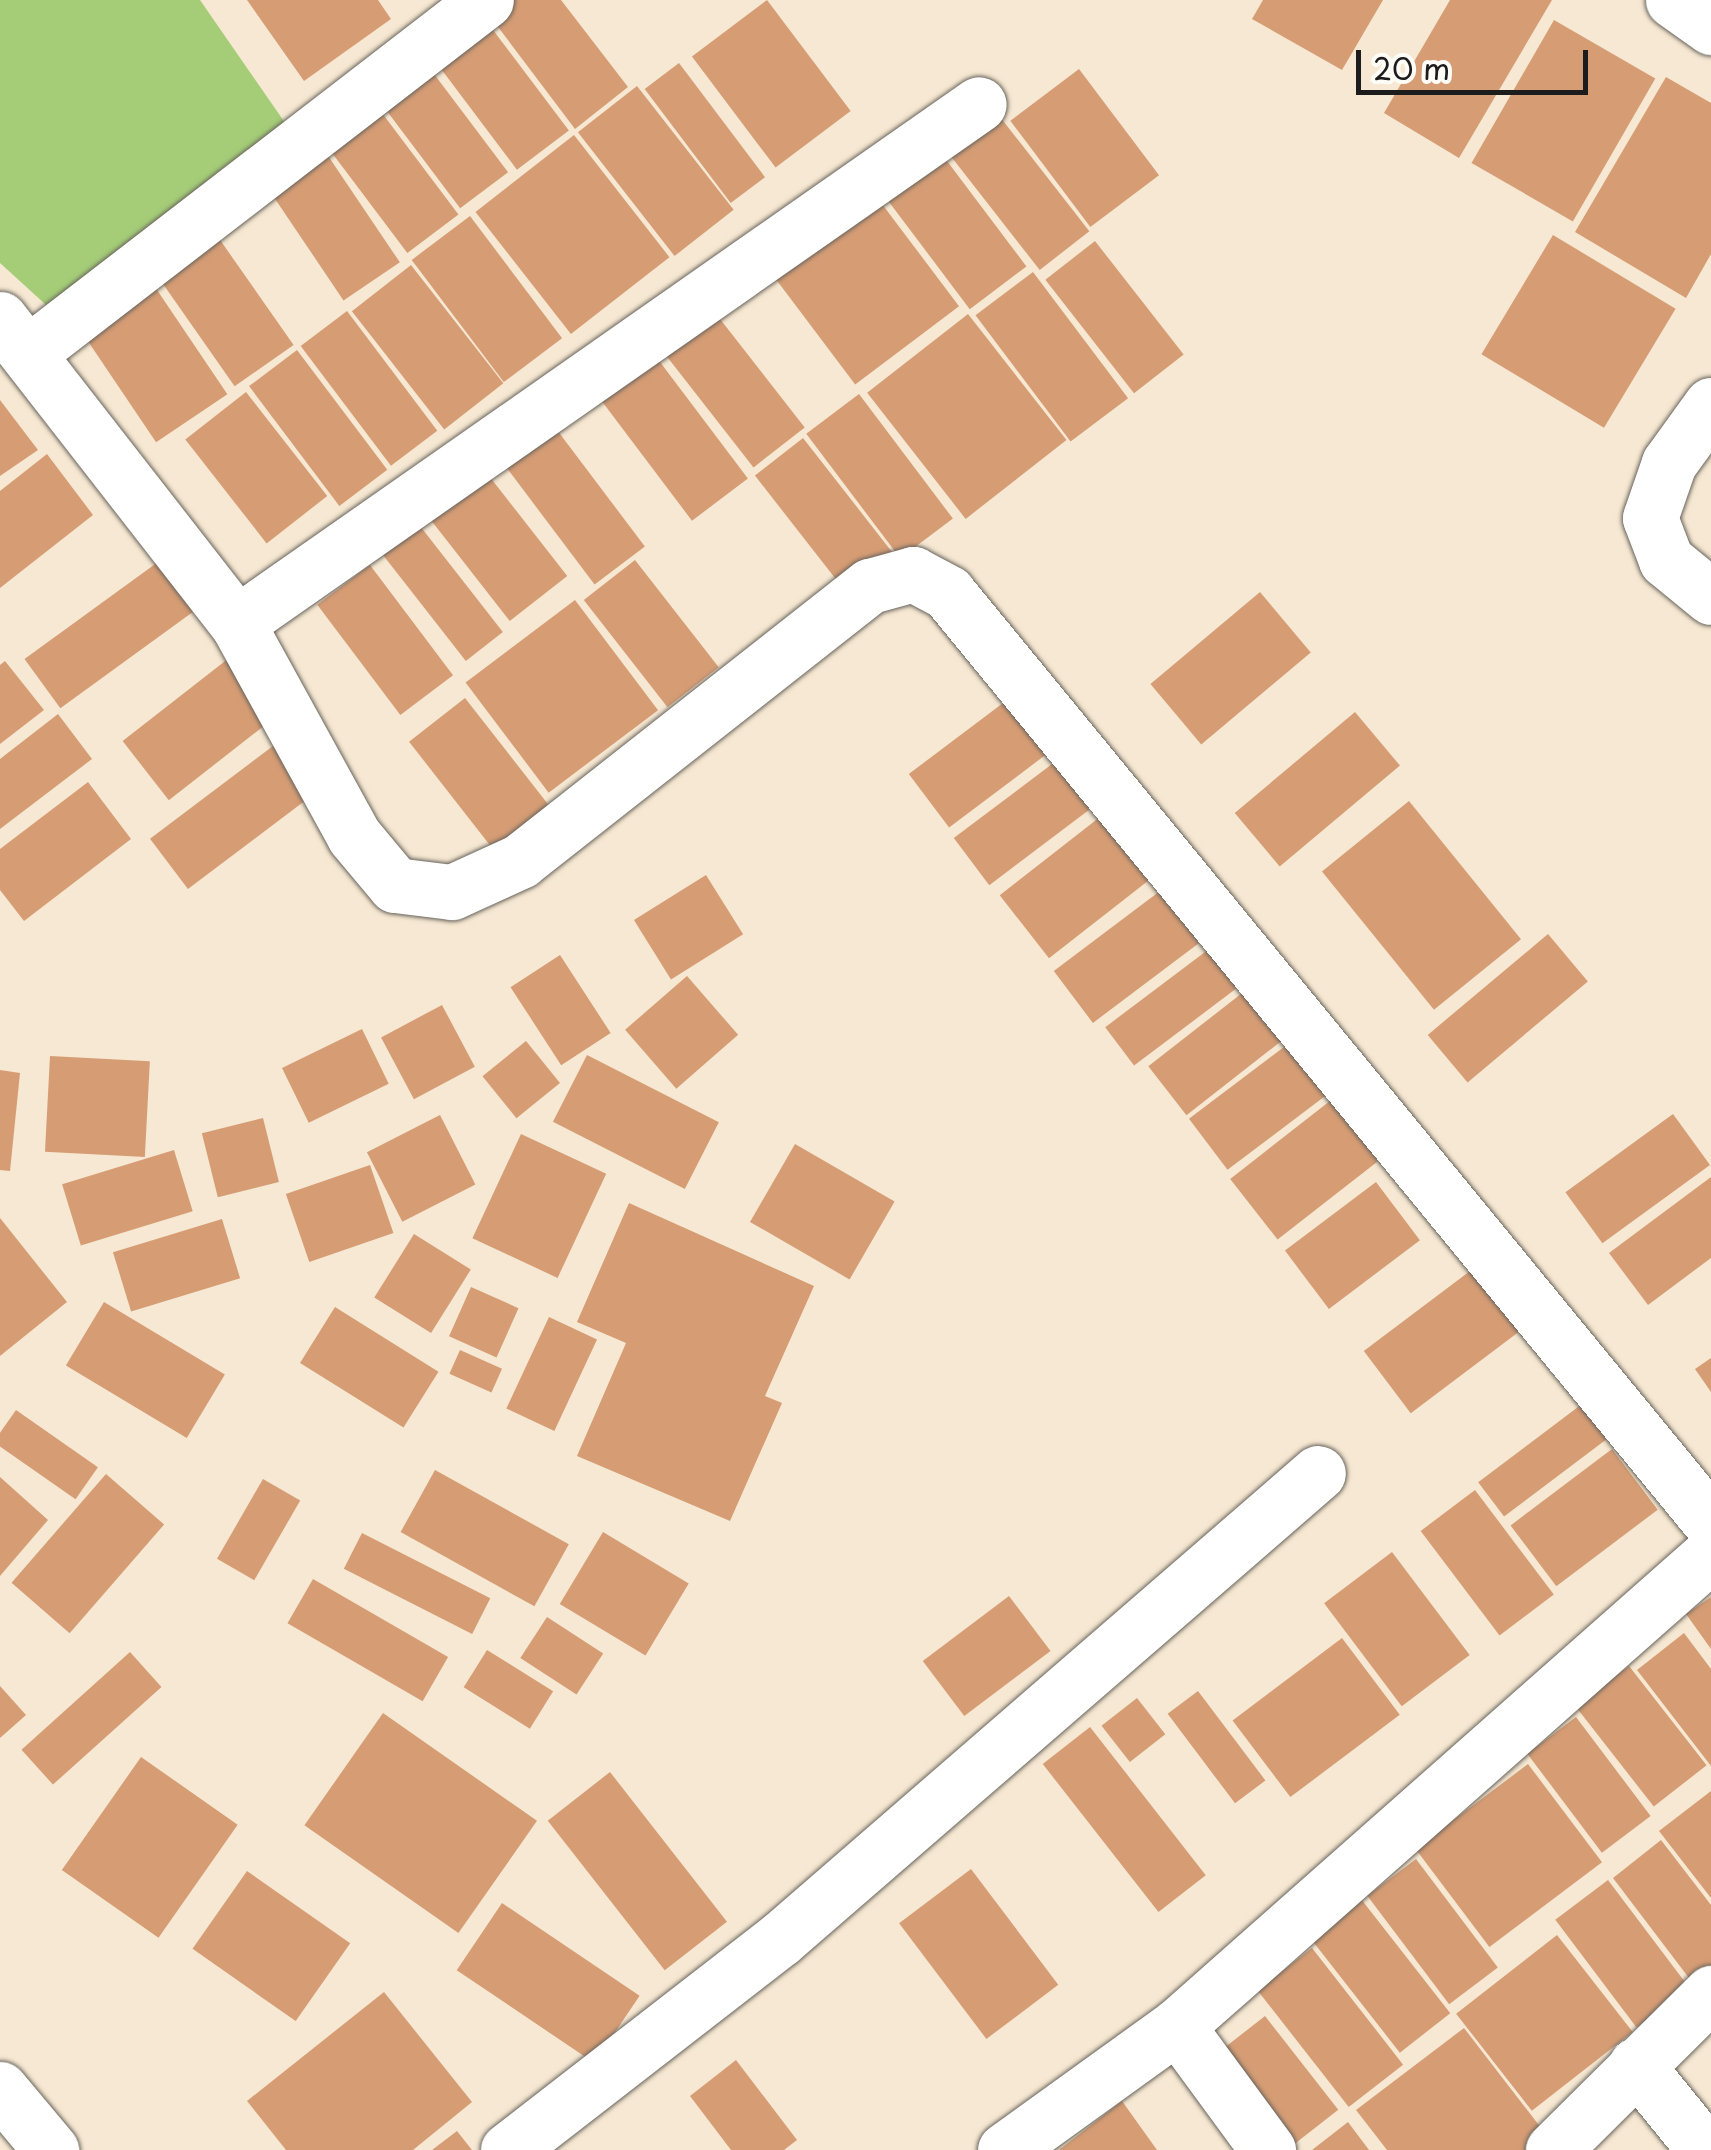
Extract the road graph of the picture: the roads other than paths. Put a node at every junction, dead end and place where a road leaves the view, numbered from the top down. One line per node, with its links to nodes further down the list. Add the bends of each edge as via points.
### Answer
1 (486, 0): 5 (street)
2 (1672, 0): 3 (street)
3 (1711, 27)
4 (979, 104): 8 (street)
5 (16, 335): 8 (street)
6 (1711, 405): 7 (street, via 1669,464 1650,518 1666,560)
7 (1711, 596)
8 (236, 623): 10 (street, via 354,836 395,885 452,892 520,861 870,586 913,574 948,593)
9 (1318, 1473): 17 (street, via 779,1940)
10 (1711, 1523)
11 (1711, 1554): 13 (street)
12 (1711, 1994): 14 (street)
13 (1178, 2026): 18 (street); 19 (street)
14 (1636, 2065): 20 (street); 21 (street)
15 (0, 2089): 16 (street)
16 (51, 2150)
17 (508, 2150)
18 (1005, 2150)
19 (1268, 2150)
20 (1553, 2150)
21 (1705, 2150)

